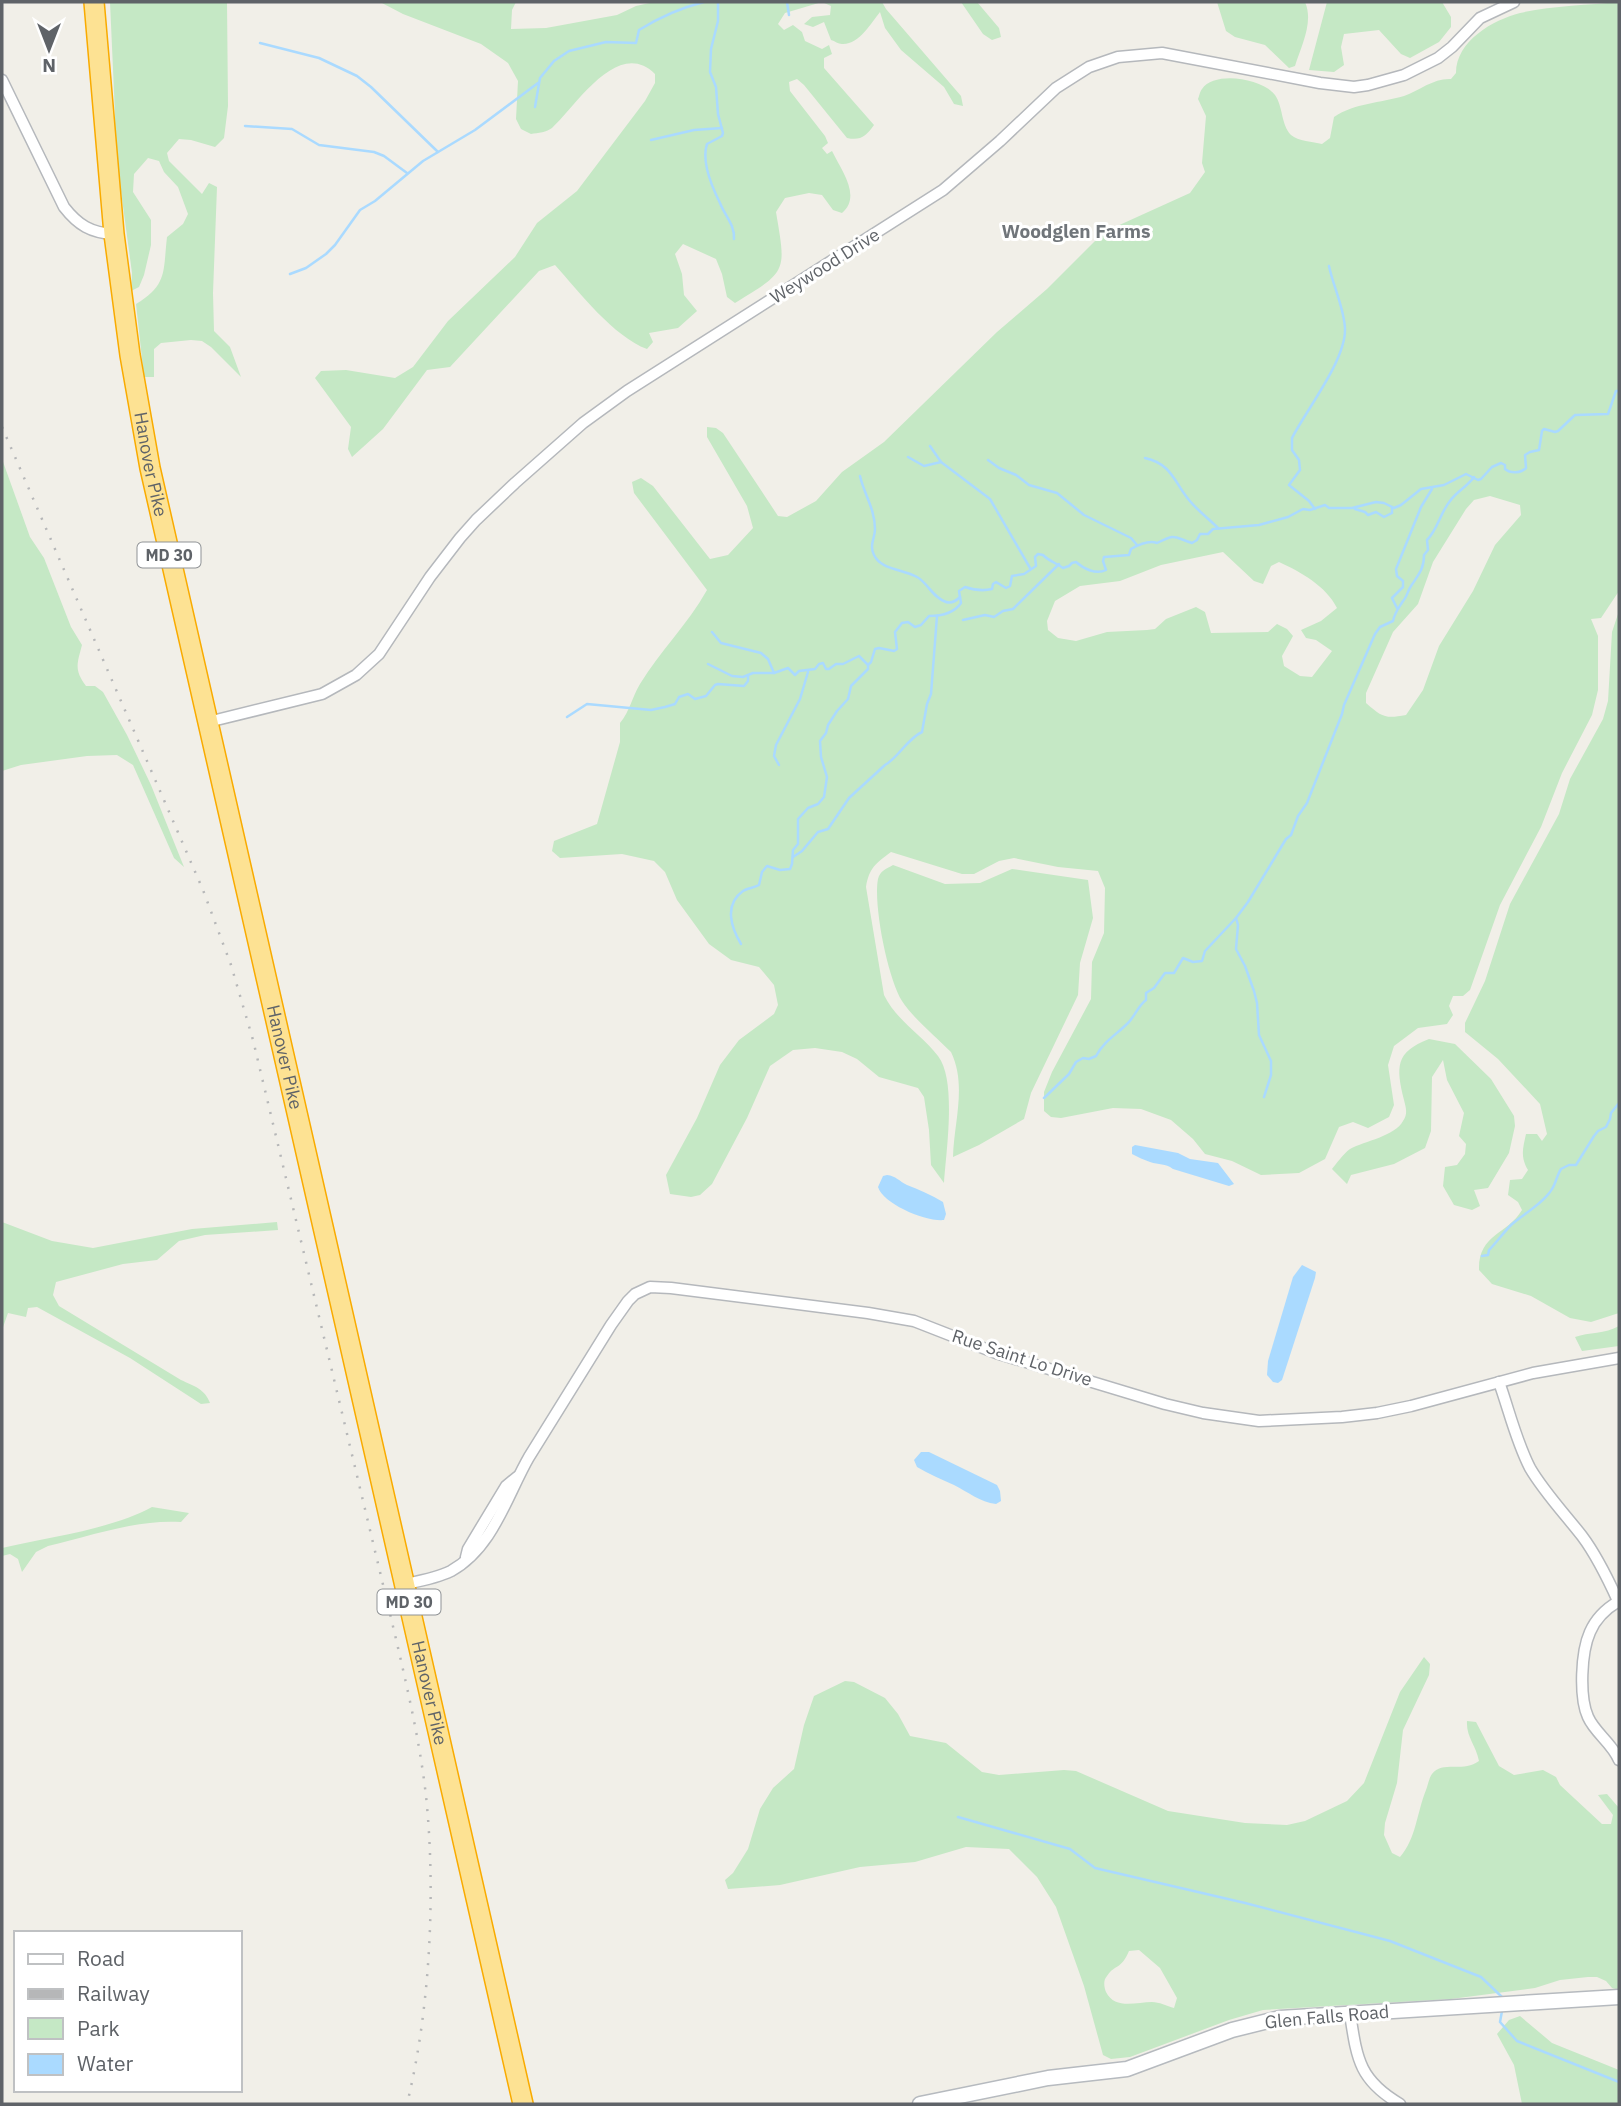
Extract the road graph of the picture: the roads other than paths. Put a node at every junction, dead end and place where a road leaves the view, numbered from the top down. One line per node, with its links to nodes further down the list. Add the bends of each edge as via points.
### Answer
1 (94, 2): 4 (highway, Hanover Pike / MD 30)
2 (1514, 2): 5 (street, Weywood Drive, via 1480,18 1438,58 1404,75 1368,85 1337,86 1162,53 1118,57 1089,67 1056,88 943,190 583,423 460,538 379,654 356,675 322,694)
3 (2, 80): 4 (street, via 64,207 97,233)
4 (114, 234): 5 (highway, Hanover Pike / MD 30, via 141,423)
5 (208, 722): 8 (highway, Hanover Pike / MD 30)
6 (1619, 1358): 7 (street, Rue Saint Lo Drive)
7 (1499, 1382): 8 (street, Rue Saint Lo Drive, via 1377,1413 1292,1420 1233,1418 1165,1404 1068,1375 914,1321 650,1287 635,1294 611,1325 481,1545 453,1570); 9 (street, via 1531,1469 1584,1539)
8 (404, 1584): 13 (highway, Hanover Pike / MD 30)
9 (1619, 1601): 10 (street, via 1605,1610 1591,1630 1583,1684 1589,1720)
10 (1619, 1760)
11 (1619, 1997): 12 (street, Glen Falls Road)
12 (1350, 2014): 14 (street, Glen Falls Road, via 1258,2022 1127,2069 1048,2078); 15 (street, via 1364,2071 1380,2091)
13 (523, 2104)
14 (920, 2104)
15 (1400, 2104)

